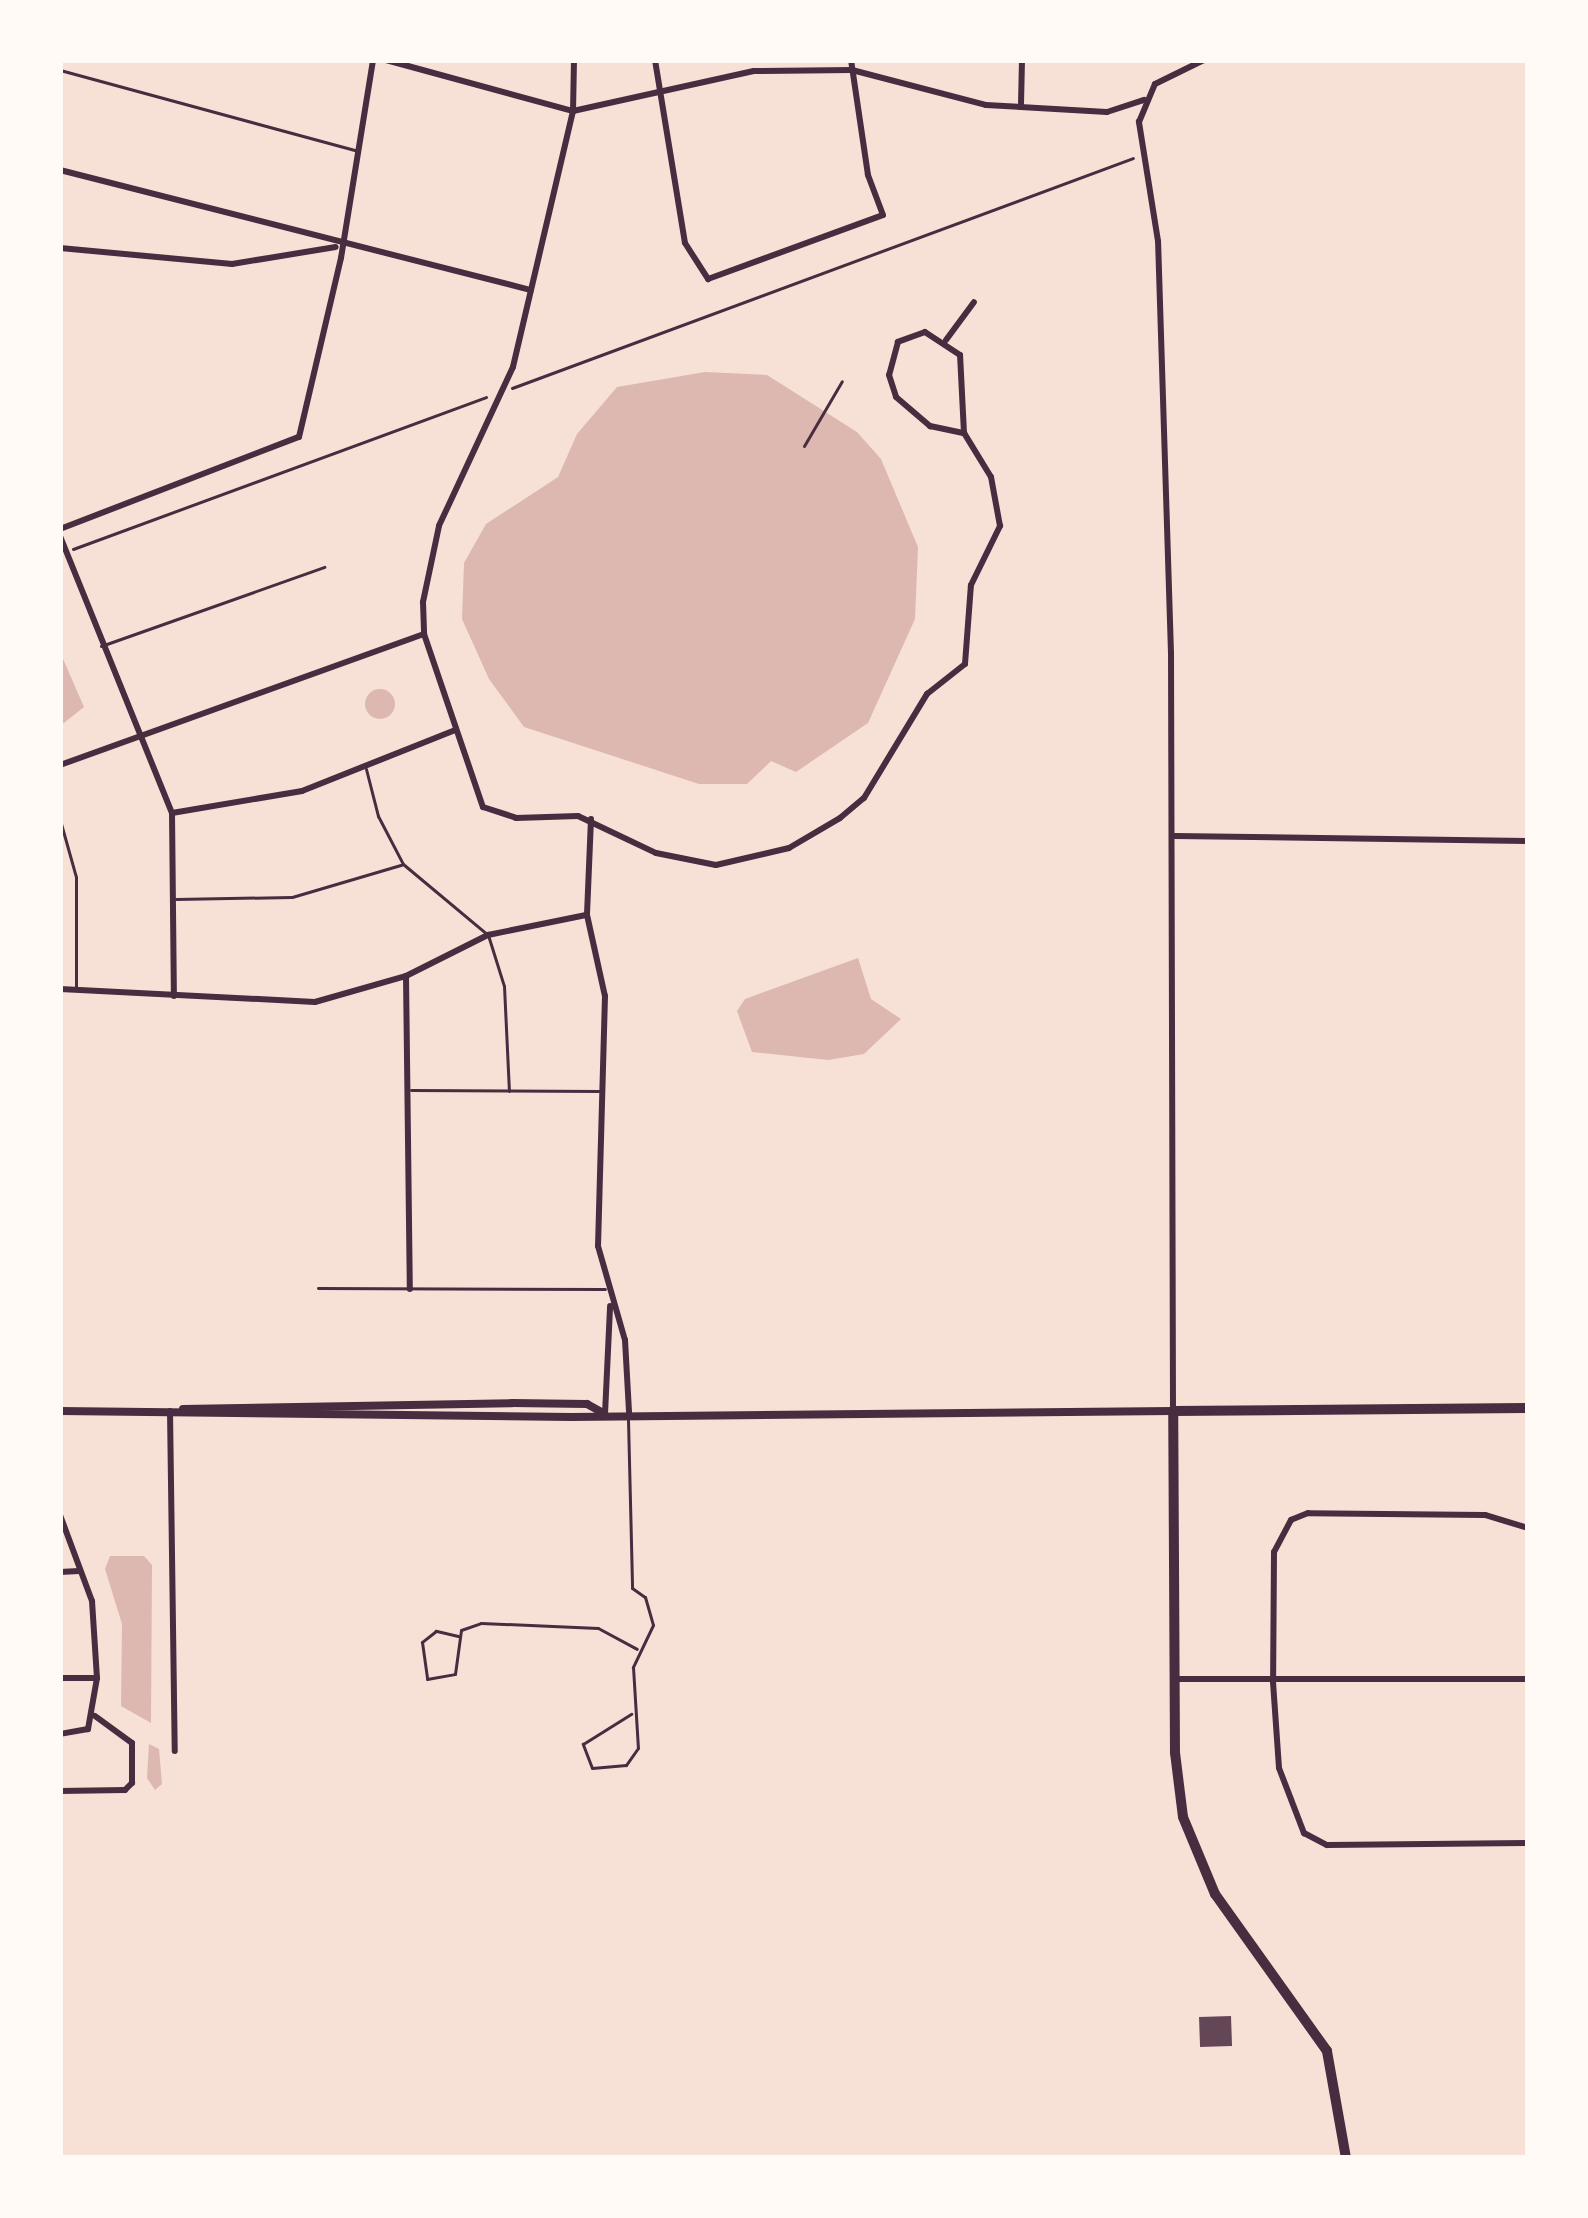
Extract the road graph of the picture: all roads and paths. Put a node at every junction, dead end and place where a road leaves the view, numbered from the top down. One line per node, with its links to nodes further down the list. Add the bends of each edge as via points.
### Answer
1 (373, 60): 16 (street)
2 (386, 60): 15 (street)
3 (574, 60): 15 (street)
4 (655, 60): 12 (street)
5 (752, 60): 10 (lane)
6 (851, 60): 11 (street)
7 (1022, 60): 14 (street)
8 (1204, 60): 13 (street, via 1167,74)
9 (60, 70): 16 (lane)
10 (754, 70): 11 (street); 12 (street)
11 (852, 70): 12 (street, via 883,215 707,279 685,244); 14 (street, via 986,105)
12 (659, 97): 15 (street)
13 (1144, 100): 14 (street, via 1107,112); 41 (street, via 1139,122 1157,241)
14 (1022, 104)
15 (573, 111): 21 (street)
16 (360, 152): 19 (street)
17 (1138, 155): 25 (path)
18 (60, 170): 19 (street)
19 (340, 246): 20 (street, via 232,264); 21 (street); 29 (street, via 299,437)
20 (60, 248)
21 (531, 290): 32 (street, via 502,404 439,526)
22 (974, 302): 23 (street)
23 (946, 340): 27 (street, via 965,372); 27 (street, via 911,334 894,348 889,375 910,416)
24 (842, 381): 28 (path)
25 (521, 385)
26 (495, 394): 30 (path)
27 (964, 433): 39 (street, via 997,494 1000,526 971,585 965,664 927,694 864,798 790,848 716,866 656,853)
28 (804, 446)
29 (60, 533): 30 (street)
30 (63, 553): 33 (street)
31 (324, 567): 33 (lane)
32 (424, 634): 34 (street); 35 (street)
33 (100, 646): 35 (street)
34 (456, 730): 37 (street); 39 (street, via 483,807 501,817)
35 (139, 734): 36 (street); 38 (street)
36 (60, 765)
37 (366, 769): 38 (street, via 302,791); 43 (lane, via 378,816)
38 (172, 812): 44 (street)
39 (591, 819): 45 (street)
40 (60, 820): 49 (lane, via 76,877)
41 (1174, 836): 42 (street); 61 (street)
42 (1528, 841)
43 (404, 864): 44 (lane, via 292,897); 46 (lane)
44 (174, 898): 50 (street)
45 (587, 915): 46 (street); 53 (street, via 605,995)
46 (488, 934): 47 (street); 52 (lane, via 506,1001)
47 (406, 976): 50 (street, via 315,1002); 51 (street)
48 (60, 989): 49 (street)
49 (76, 989): 50 (street)
50 (174, 996)
51 (409, 1090): 52 (lane); 55 (street)
52 (509, 1091): 53 (lane)
53 (605, 1091): 56 (street, via 598,1246)
54 (318, 1288): 55 (lane)
55 (410, 1289): 56 (lane)
56 (605, 1289): 57 (street)
57 (610, 1306): 62 (street, via 625,1340); 63 (street)
58 (1528, 1408): 61 (main road)
59 (60, 1411): 60 (street)
60 (170, 1411): 63 (street); 78 (street)
61 (1173, 1411): 62 (street); 72 (main road)
62 (629, 1412): 63 (street); 69 (lane, via 627,1545 632,1588 645,1597 653,1625)
63 (605, 1414)
64 (60, 1515): 67 (street)
65 (1528, 1528): 74 (street, via 1485,1515 1291,1520 1274,1552)
66 (60, 1571): 67 (street)
67 (79, 1571): 71 (street, via 92,1600)
68 (458, 1636): 68 (lane, via 455,1674 427,1679 422,1642 436,1631); 69 (lane, via 481,1622 598,1628)
69 (639, 1650): 75 (lane)
70 (60, 1678): 71 (street)
71 (97, 1678): 76 (street)
72 (1174, 1679): 74 (street); 81 (main road, via 1177,1788 1191,1841 1233,1921 1328,2050)
73 (1528, 1679): 74 (street)
74 (1273, 1682): 80 (street, via 1279,1768 1304,1833 1327,1844)
75 (631, 1714): 75 (lane, via 640,1732 632,1760 605,1772 592,1768 584,1744)
76 (95, 1716): 77 (street, via 88,1729); 79 (street, via 132,1743 132,1783 125,1790)
77 (60, 1735)
78 (175, 1751)
79 (60, 1791)
80 (1528, 1843)
81 (1346, 2158)

